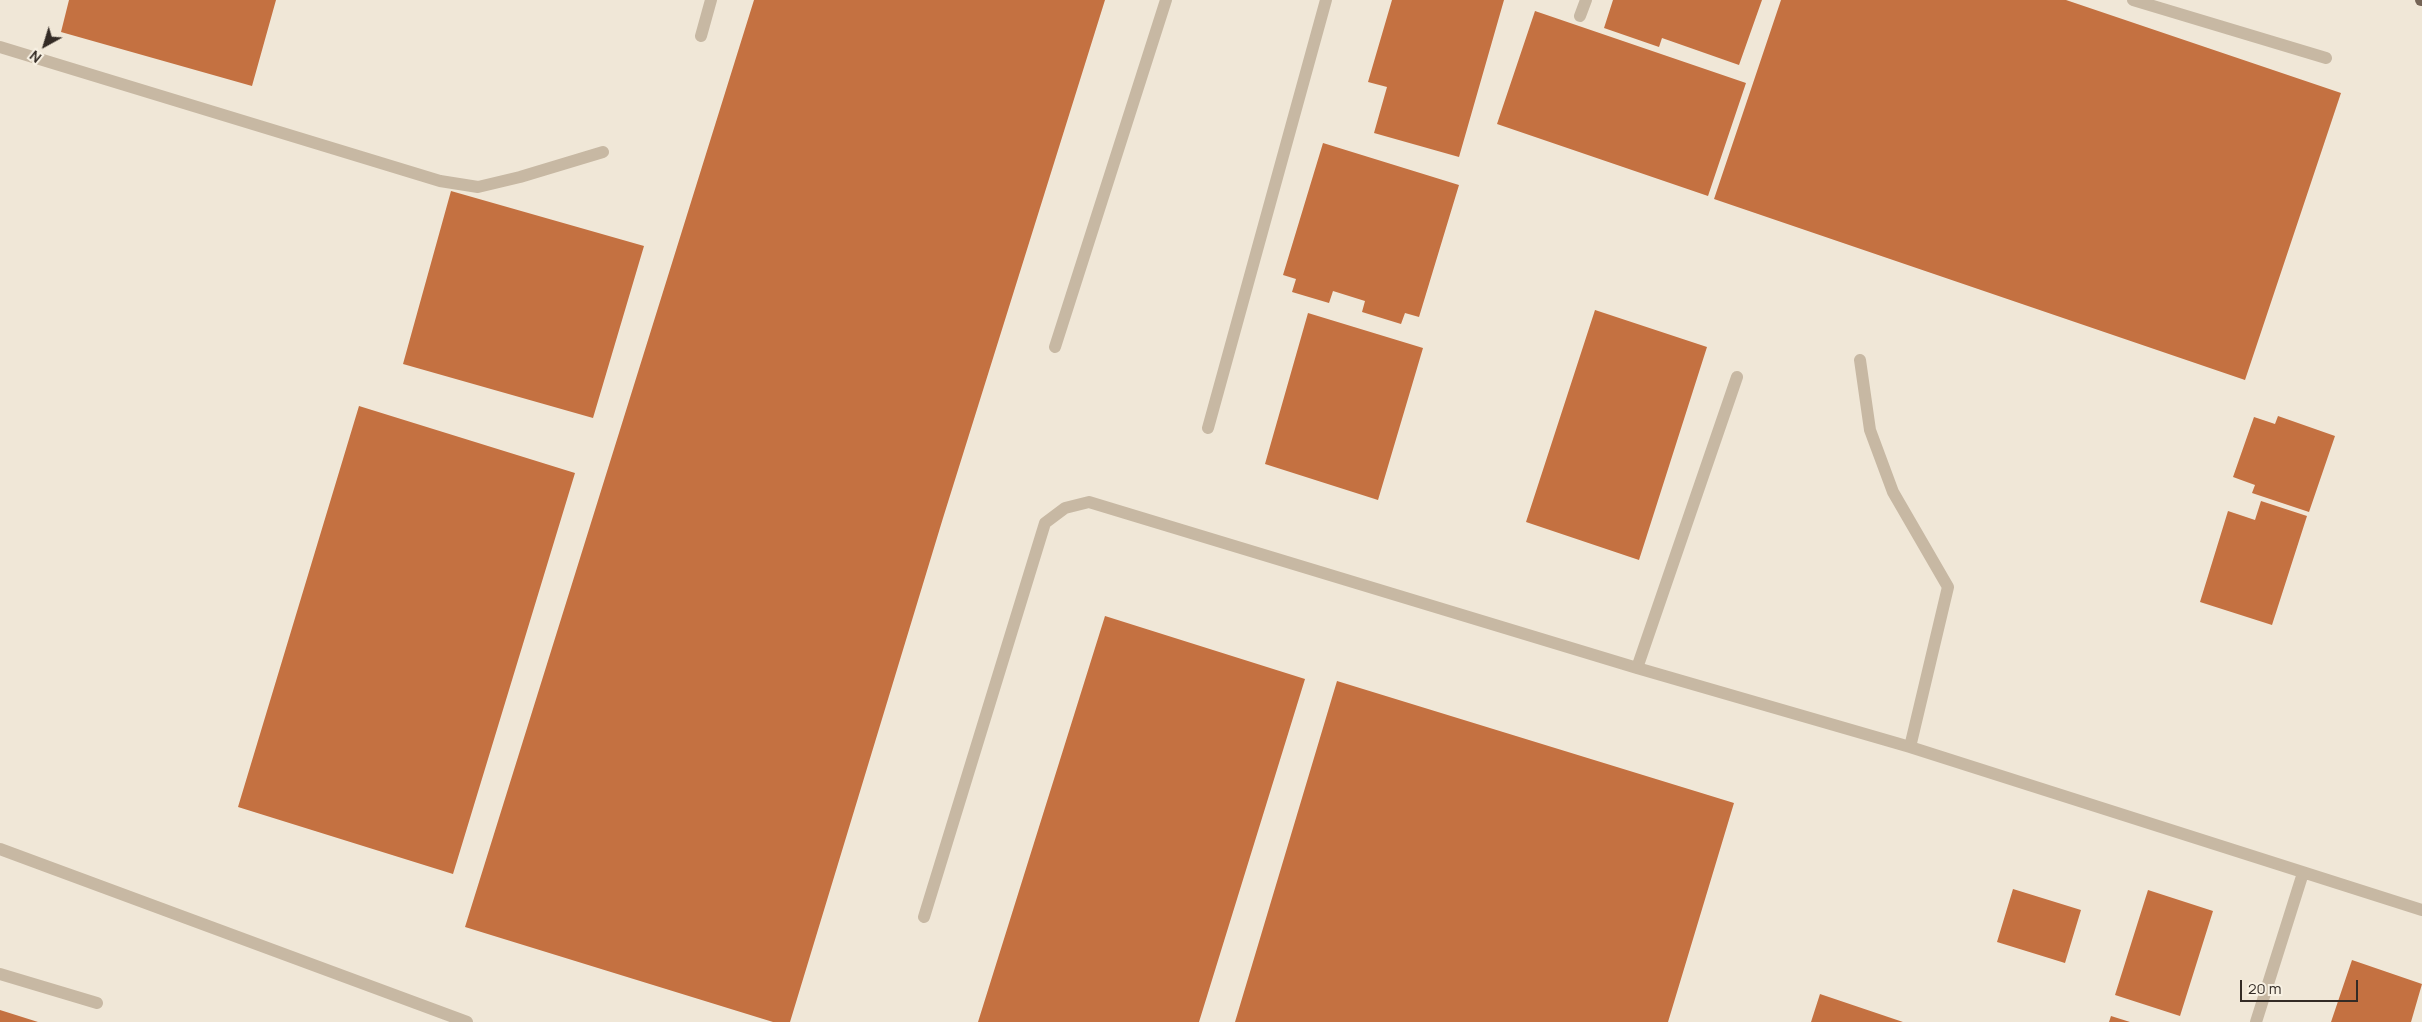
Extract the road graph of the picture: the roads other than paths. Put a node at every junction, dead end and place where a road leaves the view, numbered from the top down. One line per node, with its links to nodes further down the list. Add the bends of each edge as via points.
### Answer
1 (711, 0): 7 (lane)
2 (1166, 0): 11 (lane)
3 (1326, 0): 14 (lane)
4 (1586, 0): 6 (lane)
5 (2133, 0): 9 (lane)
6 (1580, 16)
7 (701, 36)
8 (0, 47): 10 (lane, via 440,181 478,187)
9 (2326, 58)
10 (603, 152)
11 (1055, 347)
12 (1860, 360): 16 (lane, via 1870,430 1893,492 1948,587)
13 (1737, 377): 15 (lane)
14 (1208, 428)
15 (1637, 668): 16 (lane); 20 (lane, via 1089,502 1065,508 1046,523)
16 (1910, 747): 18 (lane)
17 (0, 849): 23 (lane)
18 (2304, 873): 19 (lane); 24 (lane)
19 (2422, 910)
20 (924, 917)
21 (0, 974): 22 (lane)
22 (97, 1003)
23 (467, 1022)
24 (2256, 1022)

